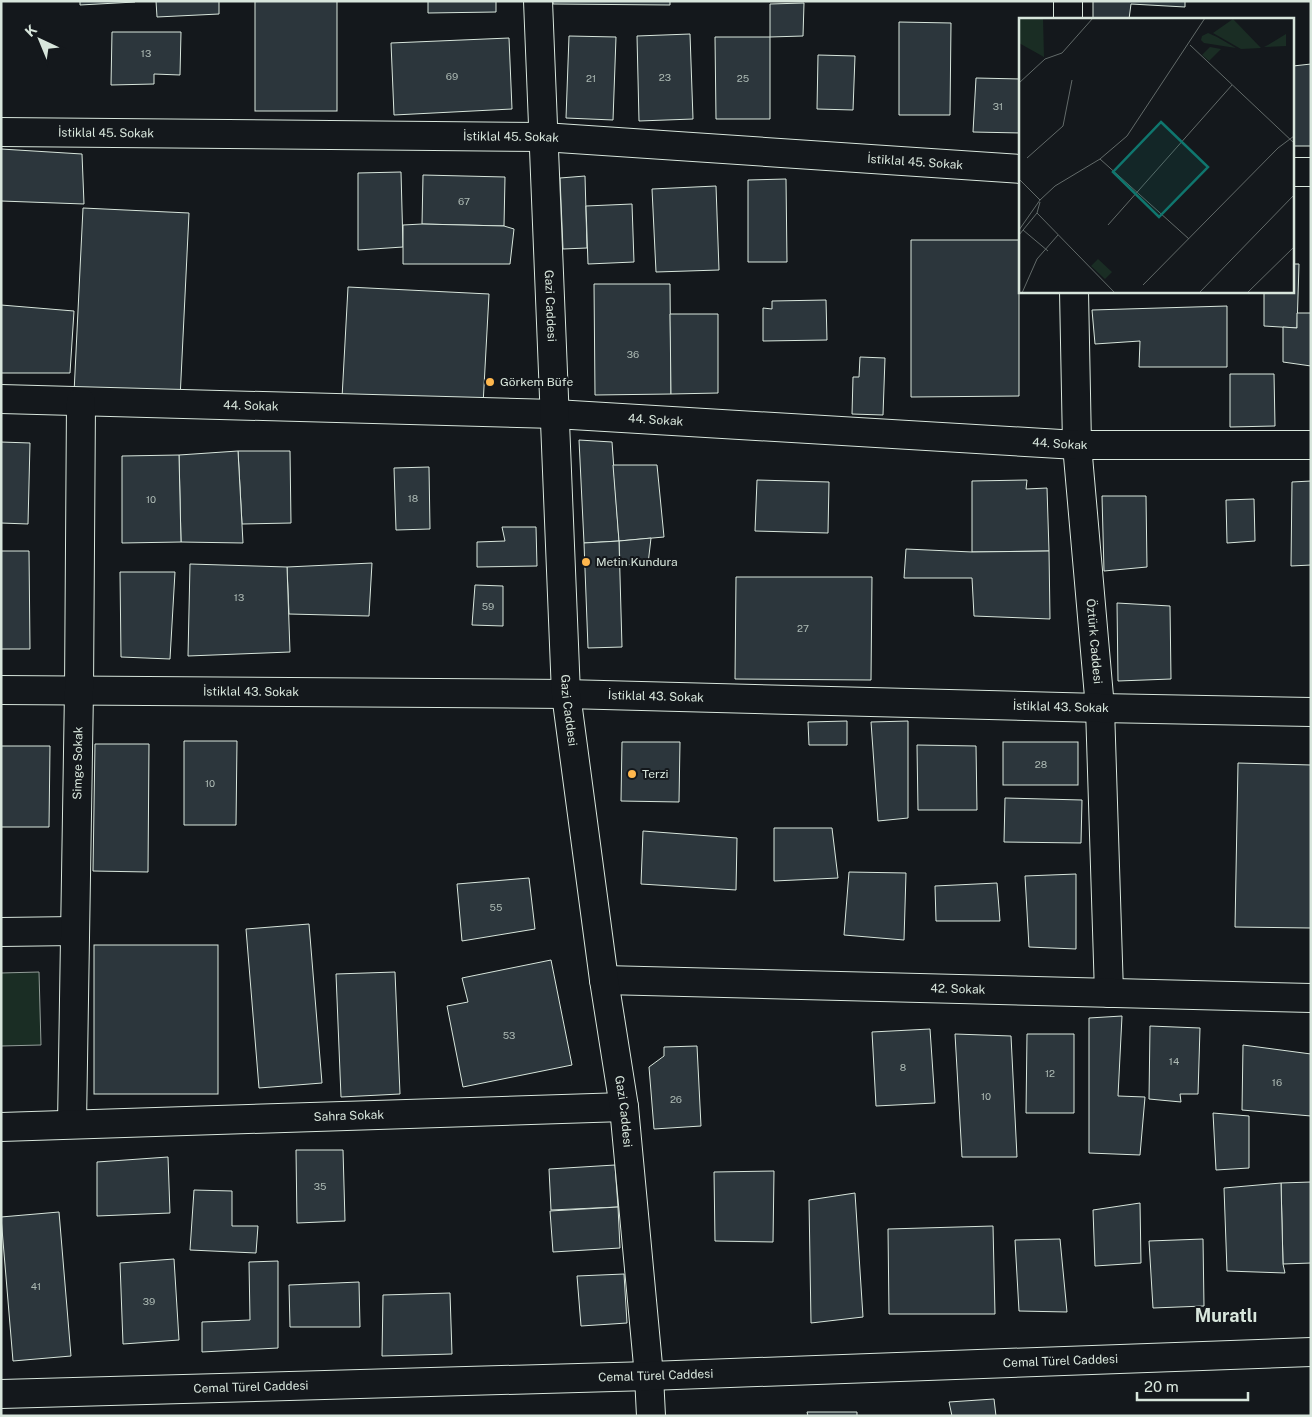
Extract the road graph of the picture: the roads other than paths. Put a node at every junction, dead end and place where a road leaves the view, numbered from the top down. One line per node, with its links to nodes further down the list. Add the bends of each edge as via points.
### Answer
1 (538, 1): 5 (street, Gazi Caddesi)
2 (1068, 1): 3 (street)
3 (1068, 18)
4 (1, 132): 5 (street, İstiklal 45. Sokak)
5 (543, 136): 6 (street, İstiklal 45. Sokak); 12 (street, Gazi Caddesi)
6 (1019, 169)
7 (1294, 172): 8 (street)
8 (1311, 172)
9 (1074, 292): 13 (street, Öztürk Caddesi)
10 (1, 399): 11 (street, 44. Sokak)
11 (81, 402): 12 (street, 44. Sokak); 16 (street, Simge Sokak)
12 (555, 414): 13 (street, 44. Sokak); 17 (street, Gazi Caddesi)
13 (1077, 445): 14 (street, 44. Sokak); 18 (street, Öztürk Caddesi)
14 (1311, 445)
15 (1, 690): 16 (street, İstiklal 43. Sokak)
16 (79, 690): 17 (street, İstiklal 43. Sokak); 20 (street, Simge Sokak)
17 (566, 694): 18 (street, İstiklal 43. Sokak); 22 (street, Gazi Caddesi)
18 (1100, 708): 19 (street, İstiklal 43. Sokak); 23 (street, Öztürk Caddesi)
19 (1311, 712)
20 (75, 930): 21 (street); 26 (street, Simge Sokak)
21 (1, 932)
22 (604, 980): 23 (street, 42. Sokak); 25 (street, Gazi Caddesi)
23 (1109, 993): 24 (street, 42. Sokak)
24 (1311, 998)
25 (624, 1107): 26 (street, Sahra Sokak); 29 (street, Gazi Caddesi)
26 (72, 1124): 27 (street, Sahra Sokak)
27 (1, 1127)
28 (1311, 1352): 29 (street, Cemal Türel Caddesi)
29 (649, 1376): 30 (street, Cemal Türel Caddesi); 31 (street, Gazi Caddesi)
30 (1, 1394)
31 (651, 1416)

